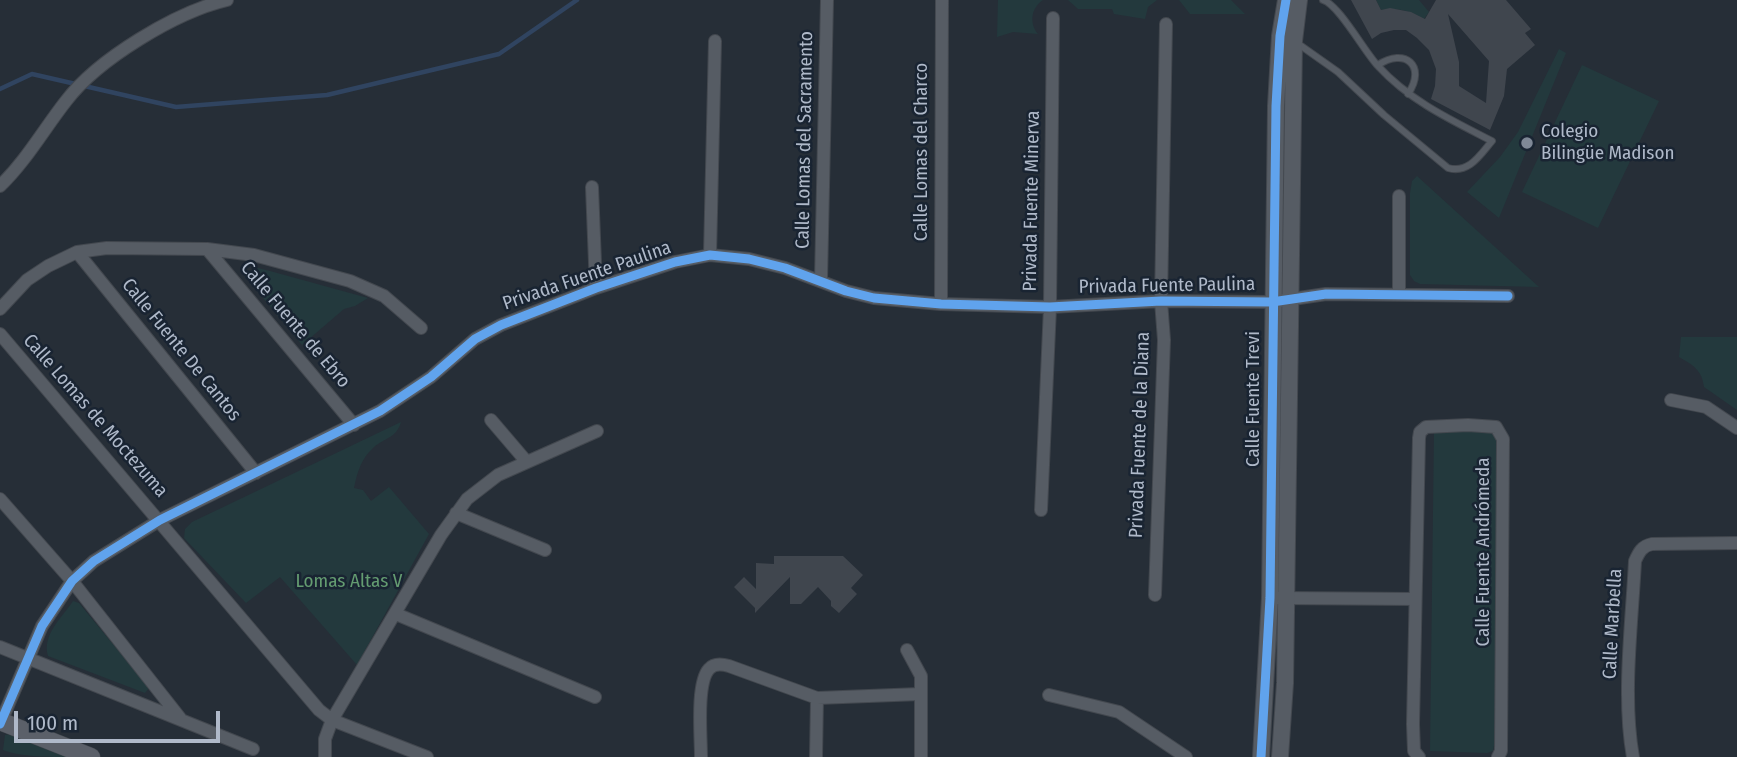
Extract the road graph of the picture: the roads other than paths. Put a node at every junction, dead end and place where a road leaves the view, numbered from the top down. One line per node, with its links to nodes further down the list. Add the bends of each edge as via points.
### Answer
1 (227, 0): 13 (street, via 173,20 90,75)
2 (827, 0): 19 (street, Calle Lomas del Sacramento)
3 (942, 0): 26 (street, Calle Lomas del Charco)
4 (1286, 0): 9 (street, Calle Fuente Trevi)
5 (1299, 0): 9 (street, Calle Fuente Trevi)
6 (1323, 0): 11 (lane, via 1334,6)
7 (1053, 18): 27 (street, Privada Fuente Minerva)
8 (1166, 24): 24 (street, Privada Fuente de la Diana)
9 (1287, 38): 12 (lane, via 1338,72 1448,168 1471,164 1492,141); 23 (street, Calle Fuente Trevi); 25 (street, Calle Fuente Trevi)
10 (715, 41): 18 (street)
11 (1378, 65): 12 (lane); 12 (lane, via 1392,57 1410,63 1415,75)
12 (1408, 94)
13 (0, 186)
14 (592, 187): 20 (street)
15 (1399, 196): 21 (street)
16 (208, 250): 17 (street, via 107,248); 29 (street, via 254,255 350,281 384,296); 33 (street, Calle Fuente de Ebro)
17 (77, 252): 28 (street, via 27,281); 37 (street, Calle Fuente De Cantos)
18 (710, 255): 19 (street, Privada Fuente Paulina, via 749,259); 20 (street, Privada Fuente Paulina)
19 (821, 280): 26 (street, Privada Fuente Paulina, via 874,298)
20 (596, 288): 33 (street, Privada Fuente Paulina, via 475,339 414,390)
21 (1399, 294): 22 (street, Privada Fuente Paulina); 23 (street, Privada Fuente Paulina)
22 (1508, 296)
23 (1291, 299): 25 (street, Privada Fuente Paulina); 46 (street, Calle Fuente Trevi)
24 (1161, 301): 25 (street, Privada Fuente Paulina); 27 (street, Privada Fuente Paulina); 45 (street, Privada Fuente de la Diana, via 1164,340)
25 (1272, 302): 46 (street, Calle Fuente Trevi)
26 (941, 304): 27 (street, Privada Fuente Paulina)
27 (1050, 307): 39 (street, Privada Fuente Minerva)
28 (0, 309)
29 (421, 328)
30 (0, 334): 41 (street, Calle Lomas de Moctezuma)
31 (1671, 400): 34 (street, via 1706,407)
32 (491, 420): 36 (street)
33 (354, 425): 37 (street, Privada Fuente Paulina)
34 (1737, 428)
35 (597, 431): 36 (street)
36 (526, 461): 40 (street, via 479,488)
37 (256, 473): 41 (street, Privada Fuente Paulina)
38 (0, 499): 44 (street)
39 (1041, 510)
40 (456, 513): 43 (street); 48 (street)
41 (160, 520): 44 (street, Privada Fuente Paulina, via 94,561); 57 (street, Calle Lomas de Moctezuma)
42 (1737, 543): 71 (street, Calle Marbella, via 1652,544 1637,554 1629,698)
43 (545, 550)
44 (72, 581): 51 (street, Privada Fuente Paulina, via 51,610); 56 (street)
45 (1155, 595)
46 (1278, 598): 47 (street); 67 (street, Calle Fuente Trevi); 68 (street, Calle Fuente Trevi, via 1285,683)
47 (1415, 599): 69 (street, Calle Fuente Andrómeda, via 1413,751); 70 (street, Calle Fuente Andrómeda, via 1420,432 1443,425 1496,427 1503,439)
48 (396, 614): 54 (street); 57 (street)
49 (0, 647): 51 (street)
50 (907, 650): 52 (street, via 921,676)
51 (28, 657): 56 (street); 58 (street, Privada Fuente Paulina)
52 (920, 694): 55 (street); 65 (street)
53 (1049, 695): 66 (street, via 1119,712)
54 (595, 697)
55 (817, 698): 63 (street, via 729,666 710,667 702,682); 64 (street)
56 (180, 718): 59 (street)
57 (332, 720): 61 (street); 62 (street)
58 (0, 722): 60 (main road)
59 (253, 749)
60 (92, 757)
61 (325, 757)
62 (427, 757)
63 (701, 757)
64 (816, 757)
65 (920, 757)
66 (1186, 757)
67 (1261, 757)
68 (1280, 757)
69 (1419, 757)
70 (1498, 757)
71 (1633, 757)

